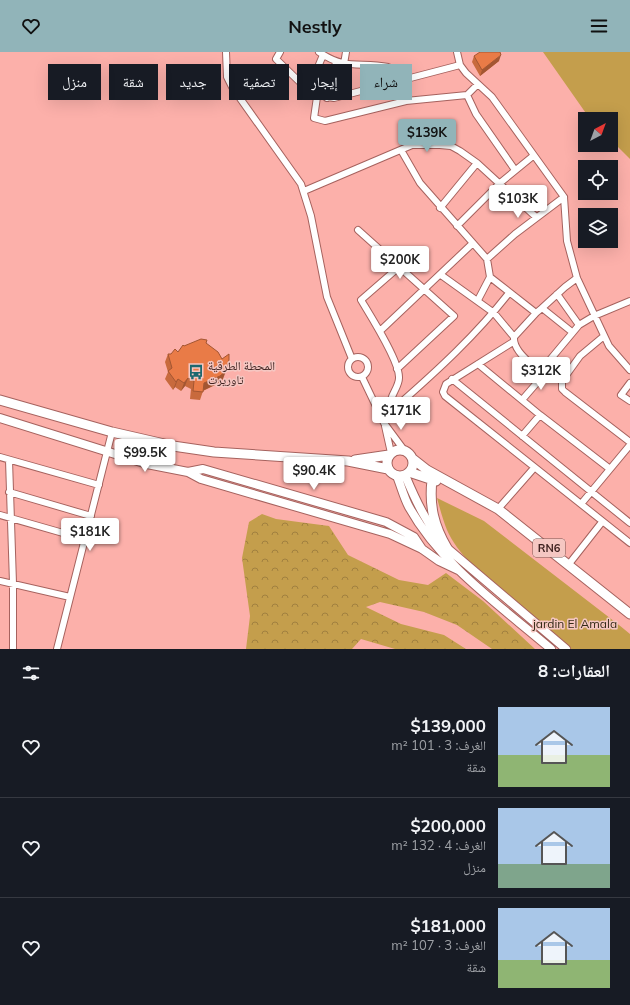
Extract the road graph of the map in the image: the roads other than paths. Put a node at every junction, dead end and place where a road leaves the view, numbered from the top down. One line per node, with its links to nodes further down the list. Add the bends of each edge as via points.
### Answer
1 (226, 52): 20 (street, via 227,76 232,87 291,168)
2 (280, 52): 11 (street, via 276,59)
3 (346, 52): 8 (street)
4 (457, 52): 9 (street)
5 (321, 53): 6 (street); 7 (street)
6 (336, 62): 8 (street)
7 (317, 64)
8 (344, 64)
9 (460, 65): 10 (street); 12 (street)
10 (412, 77)
11 (297, 81)
12 (478, 84): 13 (street); 16 (street, via 497,103)
13 (467, 95): 14 (street, via 406,100 321,121 314,118); 18 (street, via 476,114)
14 (316, 100)
15 (401, 150): 17 (street, via 412,145 451,146); 20 (street); 22 (street, via 414,175)
16 (533, 156): 18 (street); 21 (street)
17 (477, 163): 19 (street); 22 (street)
18 (515, 170): 19 (street)
19 (500, 183): 23 (street); 24 (street)
20 (304, 191): 46 (street, via 327,297)
21 (564, 197): 23 (street); 31 (street, via 567,241)
22 (440, 208): 24 (street)
23 (536, 217): 27 (street)
24 (457, 226): 26 (street)
25 (358, 230): 28 (street)
26 (473, 243): 27 (street); 29 (street)
27 (487, 259): 30 (street)
28 (399, 267): 32 (street); 42 (street, via 360,300)
29 (441, 275): 32 (street); 35 (street)
30 (490, 277): 33 (street); 35 (street)
31 (577, 278): 34 (street); 40 (street)
32 (425, 290): 42 (street); 48 (street, via 454,316)
33 (509, 294): 38 (street); 39 (street)
34 (557, 294): 37 (street); 41 (street)
35 (478, 300): 38 (street)
36 (630, 301): 40 (street)
37 (542, 308): 39 (street); 43 (street)
38 (494, 313): 45 (street); 48 (street, via 459,350 398,405 391,407 390,403 398,384)
39 (536, 313): 45 (street)
40 (594, 316): 41 (street); 44 (street)
41 (579, 324): 43 (street)
42 (380, 331): 48 (street)
43 (572, 332): 49 (street)
44 (604, 336): 50 (street, via 615,354); 53 (street, via 580,356)
45 (514, 339): 47 (street); 49 (street, via 522,355 534,367)
46 (352, 359): 51 (street, via 348,366 349,373 355,377); 51 (street, via 358,357 367,362 368,369)
47 (478, 364): 52 (street); 56 (street)
48 (397, 369)
49 (546, 369): 53 (street); 56 (street)
50 (630, 370)
51 (362, 377): 60 (street)
52 (452, 379): 62 (street); 71 (street, via 444,387 445,396)
53 (562, 381): 63 (street, via 565,392)
54 (630, 382): 57 (street, via 621,394)
55 (0, 400): 61 (main road, RN6)
56 (522, 400): 58 (street)
57 (630, 401)
58 (540, 415): 62 (street); 73 (street)
59 (0, 418): 65 (street)
60 (384, 423): 64 (street); 66 (street)
61 (112, 432): 65 (street); 70 (main road, RN6, via 202,451)
62 (522, 436): 79 (street)
63 (630, 444): 73 (street)
64 (404, 450): 66 (main road, RN6, via 399,449); 68 (main road, RN6)
65 (107, 451): 76 (street); 91 (street, via 147,464 188,472 201,479 385,532)
66 (390, 454): 70 (main road, RN6); 72 (main road, via 386,464)
67 (0, 457): 69 (street)
68 (413, 459): 74 (main road, via 412,466); 77 (main road, RN6, via 427,470)
69 (9, 460): 76 (street); 78 (street)
70 (348, 462): 72 (main road, RN6)
71 (534, 468): 80 (street); 81 (street)
72 (388, 469): 74 (main road, RN6)
73 (610, 469): 79 (street)
74 (404, 474): 75 (main road, RN6); 89 (street, via 430,528); 91 (street, via 408,506 424,532)
75 (432, 480): 77 (main road, RN6); 89 (main road, via 430,494 433,516)
76 (99, 485): 83 (street)
77 (462, 489): 81 (main road, RN6)
78 (9, 492): 83 (street); 84 (street)
79 (591, 492): 80 (street); 86 (street)
80 (581, 504): 85 (street)
81 (498, 509): 90 (main road, RN6)
82 (0, 515): 84 (street)
83 (91, 516): 87 (street)
84 (10, 517): 87 (street); 93 (street)
85 (602, 522): 88 (street); 90 (street)
86 (630, 523)
87 (84, 539): 94 (street)
88 (630, 543)
89 (447, 548): 99 (street)
90 (569, 564): 95 (main road, RN6)
91 (458, 570): 98 (street)
92 (0, 581): 93 (street)
93 (13, 583): 94 (street); 96 (street)
94 (70, 596): 97 (street)
95 (630, 614)
96 (13, 649)
97 (57, 649)
98 (551, 649)
99 (566, 649)

